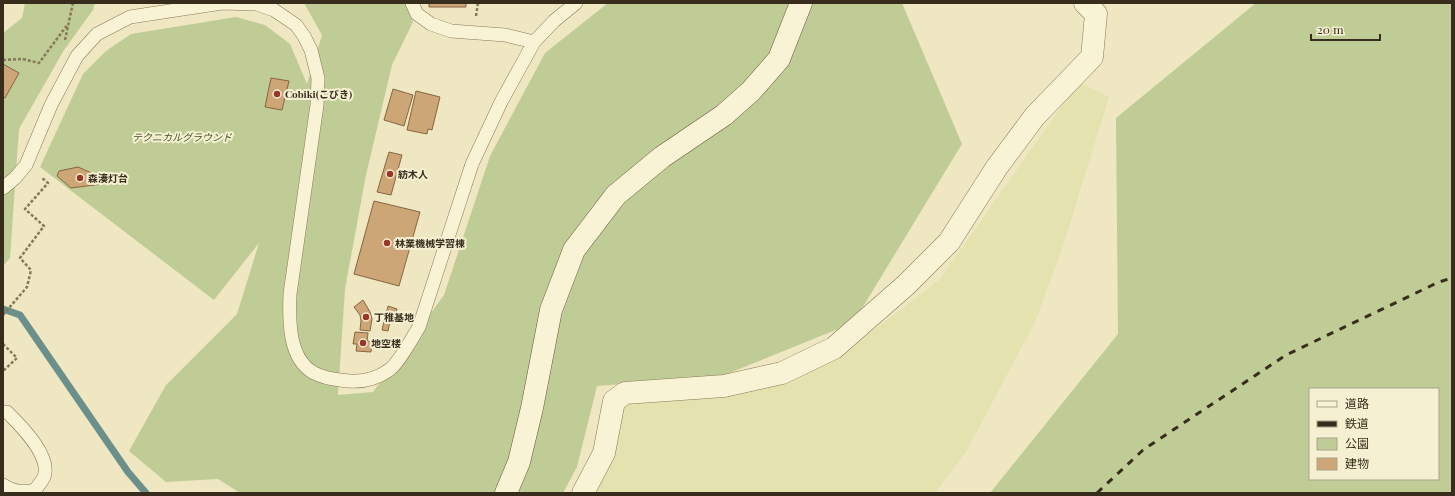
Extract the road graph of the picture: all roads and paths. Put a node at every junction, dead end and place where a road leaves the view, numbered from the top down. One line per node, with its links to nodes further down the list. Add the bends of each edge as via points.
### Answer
1 (412, 3): 6 (lane, via 417,14 431,24 451,31 505,35)
2 (576, 3): 6 (lane)
3 (801, 3): 15 (street, via 779,59 751,91 724,115 662,157 616,195 574,250 551,310 519,462)
4 (1085, 3): 16 (street, via 1096,14 1092,57 1035,116 997,167 948,242 906,285 834,348 782,373 724,386 625,393 614,401 604,453)
5 (68, 24): 7 (path, via 39,64 23,59)
6 (534, 42): 8 (lane, via 501,102 472,164 419,327 391,369 375,378 360,382 327,378 312,372 301,361 290,334 290,294 317,105 318,78 311,50 304,36 296,25 274,10 257,4 222,3 130,17 97,34 77,56 63,81)
7 (3, 60)
8 (26, 165): 9 (lane); 10 (path, via 48,183 25,209 44,226 20,258 31,270 27,287)
9 (3, 188)
10 (3, 315)
11 (3, 344): 12 (path, via 17,358)
12 (3, 371)
13 (7, 412): 14 (lane, via 39,449 45,467 44,476 35,490 23,493)
14 (3, 486)
15 (506, 493)
16 (583, 493)

